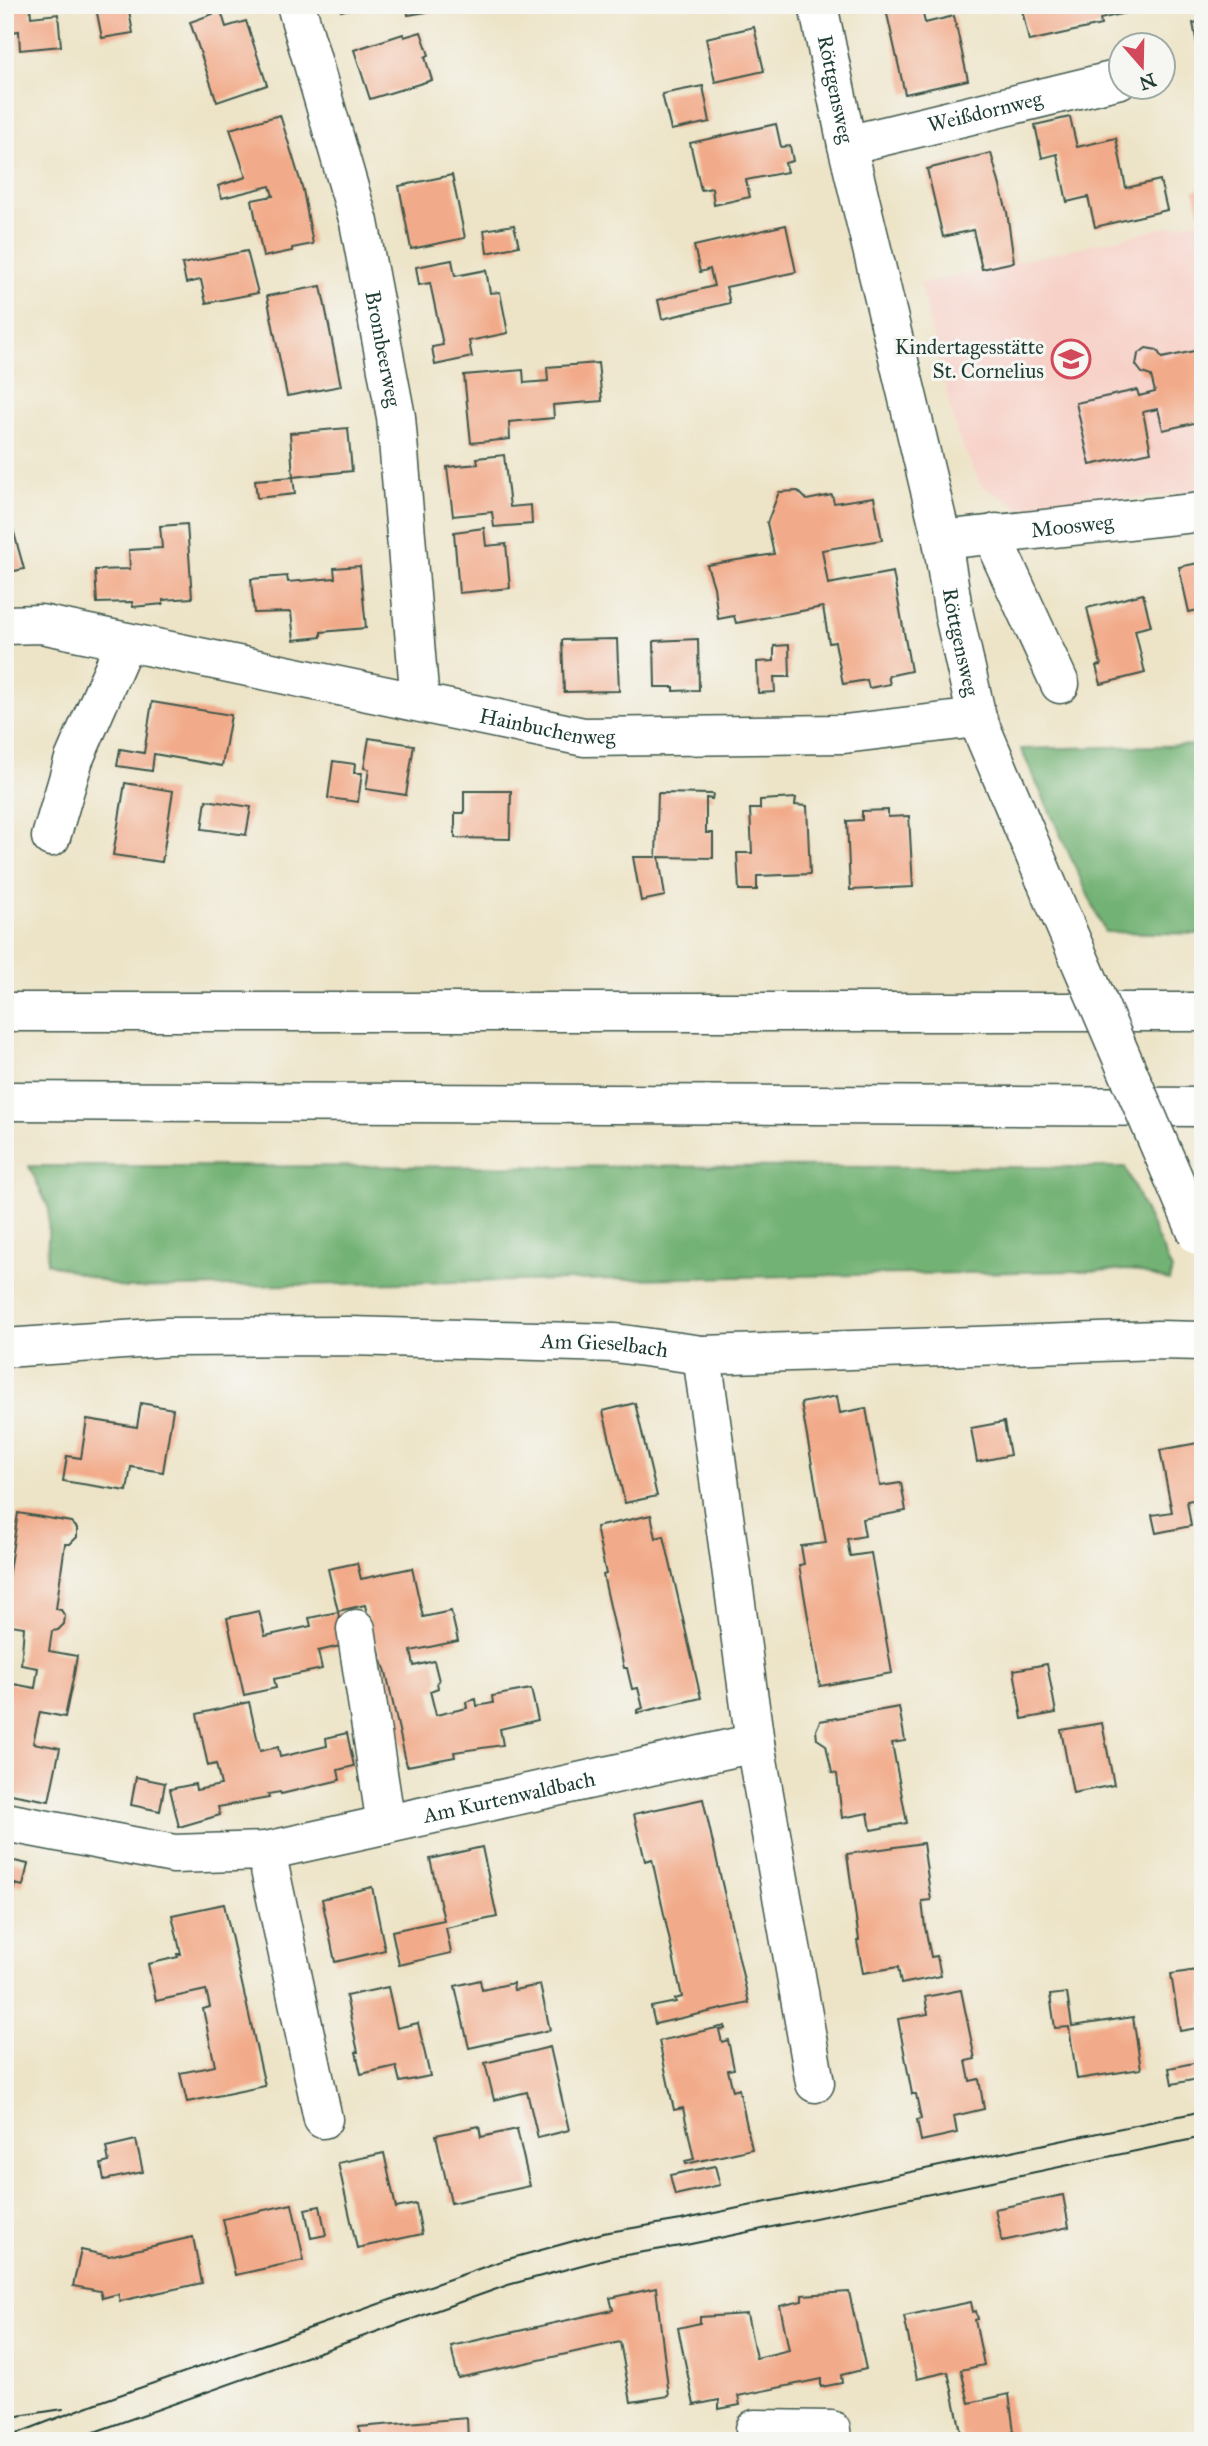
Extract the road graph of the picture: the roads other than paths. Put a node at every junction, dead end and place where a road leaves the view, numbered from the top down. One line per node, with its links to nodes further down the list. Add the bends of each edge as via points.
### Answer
1 (296, 5): 11 (main road, Brombeerweg, via 359,222 396,417)
2 (818, 5): 4 (main road, Röttgensweg)
3 (1106, 83): 4 (main road, Weißdornweg)
4 (848, 145): 7 (main road, Röttgensweg)
5 (1203, 512): 6 (main road, Moosweg)
6 (996, 533): 7 (main road, Moosweg); 10 (main road, via 1001,556)
7 (942, 540): 12 (main road, Röttgensweg)
8 (5, 625): 9 (main road, Hainbuchenweg, via 41,624)
9 (125, 642): 11 (main road, Hainbuchenweg); 13 (main road, via 74,759)
10 (1060, 684)
11 (419, 702): 12 (main road, Hainbuchenweg, via 583,737 844,734)
12 (978, 718): 18 (main road, Röttgensweg, bridge)
13 (51, 837)
14 (1203, 1012): 15 (main road)
15 (5, 1013)
16 (5, 1101): 17 (main road)
17 (1203, 1107)
18 (1201, 1240)
19 (1203, 1341): 21 (main road, Am Gieselbach)
20 (5, 1348): 21 (main road, Am Gieselbach, via 167,1337 349,1336 615,1343)
21 (702, 1355): 23 (main road)
22 (356, 1629): 25 (main road)
23 (755, 1743): 25 (main road, Am Kurtenwaldbach); 27 (main road)
24 (5, 1822): 26 (main road, Am Kurtenwaldbach, via 174,1854)
25 (386, 1825): 26 (main road, Am Kurtenwaldbach)
26 (265, 1851): 28 (main road)
27 (815, 2082)
28 (323, 2119)
29 (755, 2428): 30 (main road, via 831,2430)
30 (832, 2441)

